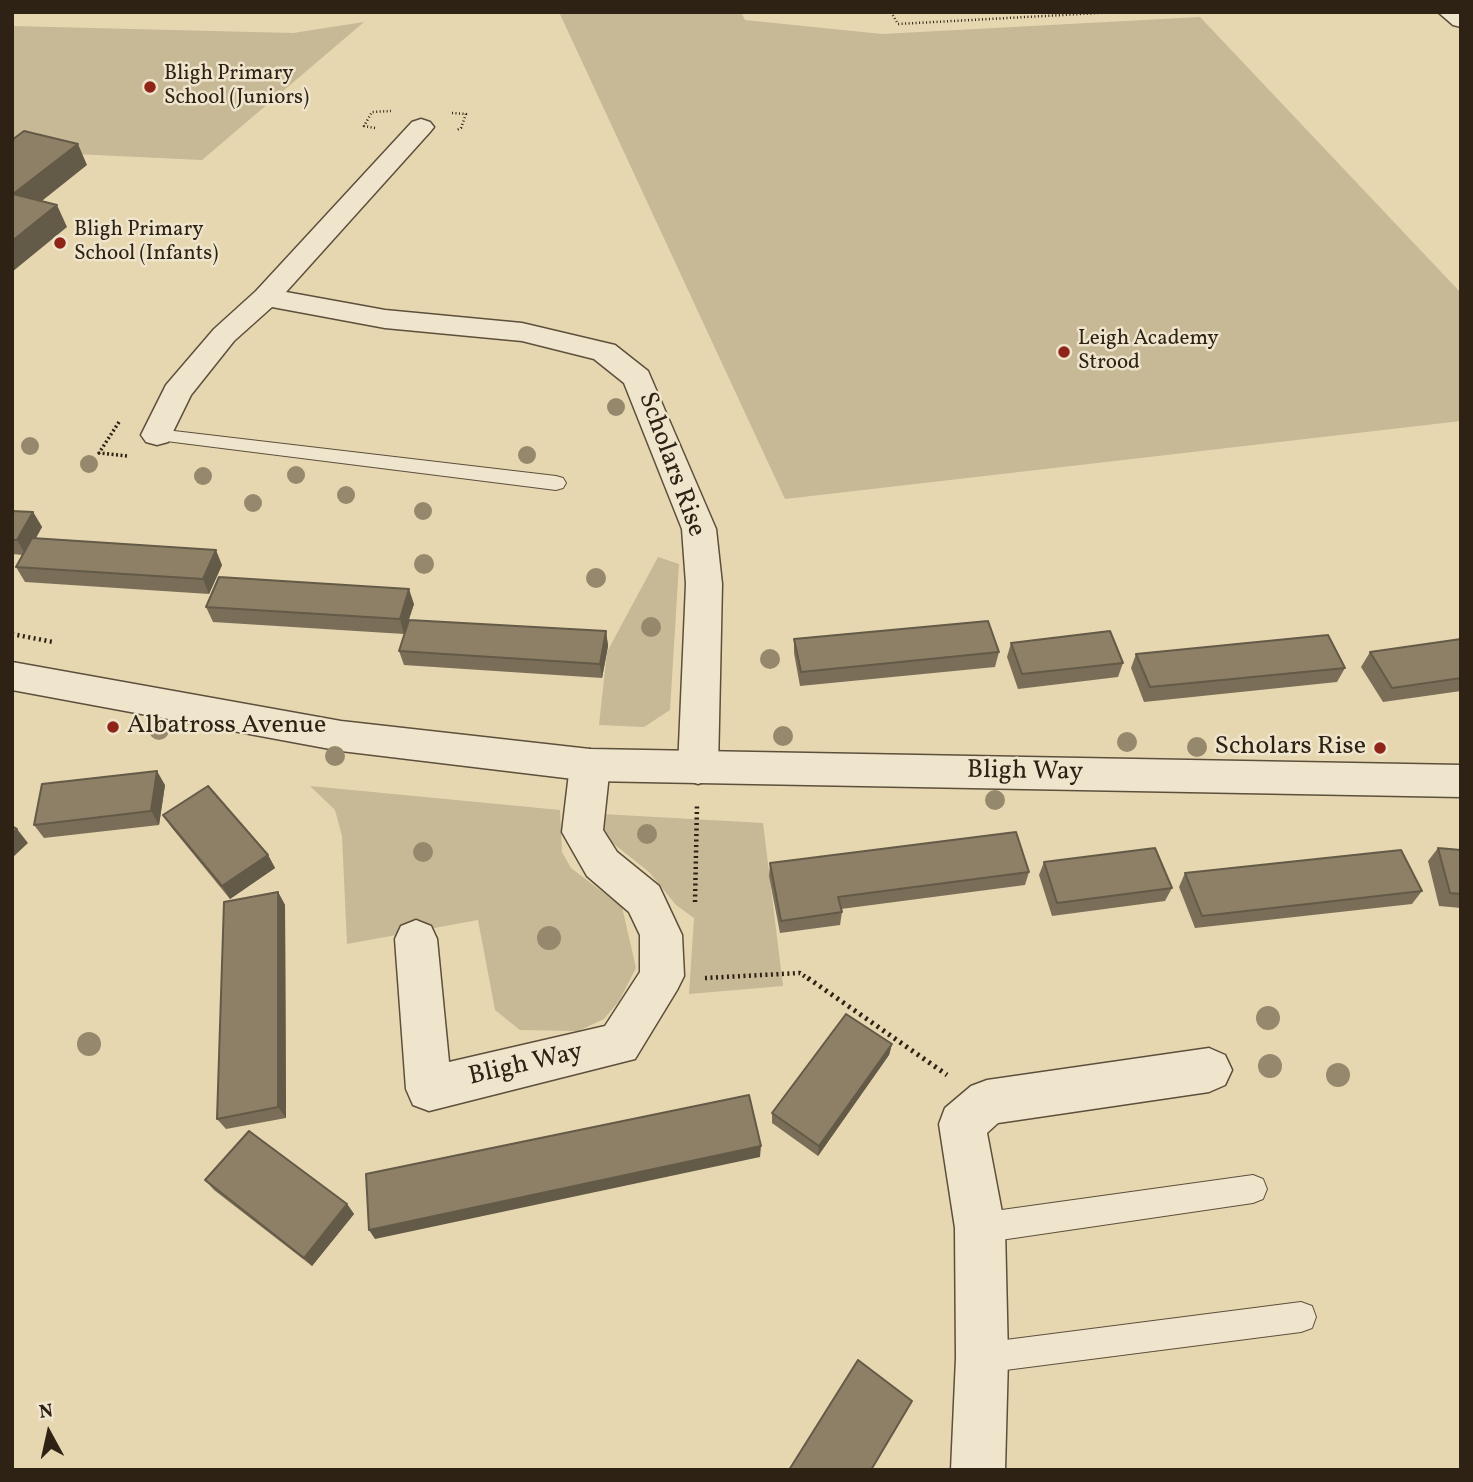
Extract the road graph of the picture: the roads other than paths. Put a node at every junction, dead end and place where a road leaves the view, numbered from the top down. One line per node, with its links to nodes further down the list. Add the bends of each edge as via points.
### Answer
1 (1449, 12): 2 (street)
2 (1461, 20)
3 (421, 127): 4 (street)
4 (266, 297): 5 (street, via 224,335 177,392); 10 (street, Scholars Rise, via 385,319 522,332 604,352 637,377 699,529 704,584)
5 (157, 435): 6 (lane)
6 (556, 483)
7 (12, 676): 8 (street, Bligh Way, via 341,736)
8 (590, 765): 10 (street, Bligh Way); 11 (street, Bligh Way, via 582,832 603,864 644,900 661,935 662,976 619,1044 429,1089)
9 (1461, 781): 10 (street, Bligh Way)
10 (698, 786)
11 (416, 939)
12 (1209, 1070): 14 (street, via 987,1102 962,1124)
13 (1253, 1189): 14 (lane)
14 (980, 1228): 16 (street)
15 (1301, 1317): 16 (lane)
16 (982, 1358): 17 (street)
17 (978, 1470)

